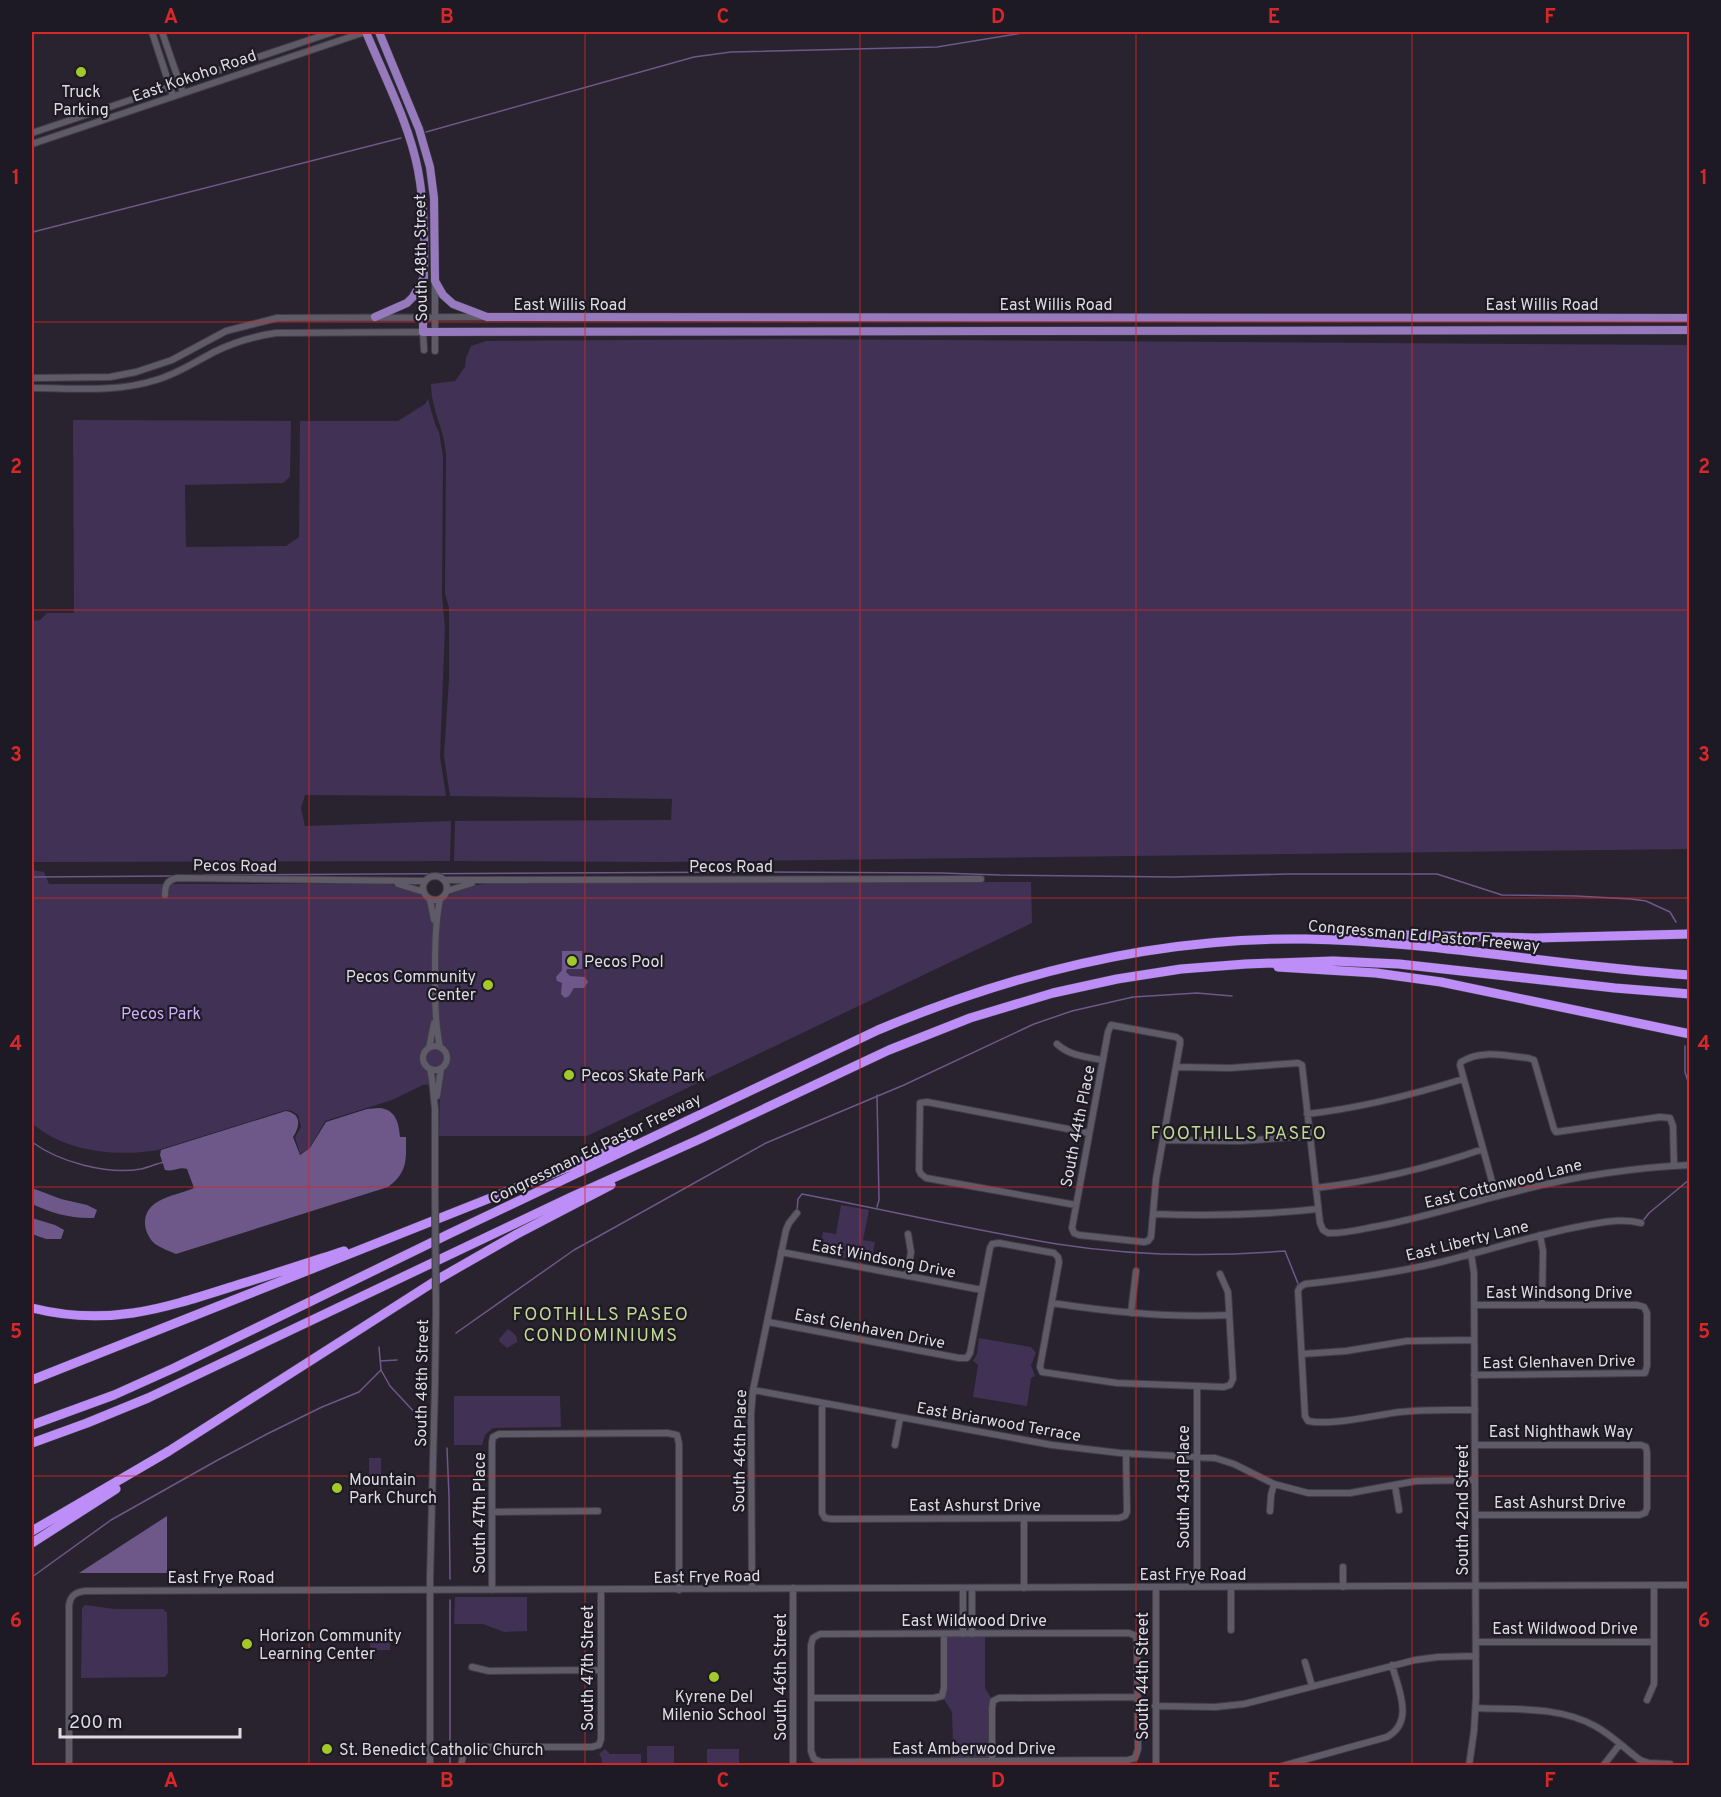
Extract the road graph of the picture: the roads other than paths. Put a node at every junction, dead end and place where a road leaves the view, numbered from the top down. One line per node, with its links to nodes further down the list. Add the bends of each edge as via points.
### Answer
1 (152, 32): 7 (street)
2 (162, 32): 6 (street)
3 (333, 32): 6 (street, East Kokoho Road)
4 (366, 32): 8 (street, East Kokoho Road); 12 (main road, South 48th Street, via 409,137 417,168 423,209)
5 (379, 32): 13 (main road, South 48th Street, via 430,167 435,209)
6 (179, 83): 7 (street, East Kokoho Road); 8 (street)
7 (170, 86): 9 (street); 10 (street, East Kokoho Road)
8 (183, 93): 9 (street, East Kokoho Road)
9 (173, 96): 11 (street, East Kokoho Road)
10 (32, 133)
11 (32, 144)
12 (424, 278): 16 (main road, via 407,303); 17 (main road, South 48th Street)
13 (435, 281): 14 (main road, via 453,304); 18 (street, South 48th Street)
14 (487, 317): 18 (street, East Willis Road); 19 (main road, East Willis Road)
15 (298, 318): 16 (street, East Willis Road); 23 (street); 28 (street, East Willis Road, via 277,318 234,328)
16 (375, 318): 17 (street, East Willis Road)
17 (423, 318): 18 (street, East Willis Road); 24 (main road, South 48th Street)
18 (435, 318): 25 (street, South 48th Street)
19 (1057, 318): 20 (main road, East Willis Road); 21 (main road)
20 (1689, 318)
21 (1058, 330): 22 (main road, East Willis Road); 25 (main road, East Willis Road)
22 (1689, 330)
23 (298, 332): 24 (street); 29 (street, via 248,339)
24 (423, 332): 25 (main road, East Willis Road); 26 (street, South 48th Street)
25 (435, 332): 27 (street, South 48th Street)
26 (424, 350)
27 (435, 351)
28 (172, 360): 29 (street); 30 (street, East Willis Road, via 110,377)
29 (178, 372): 31 (street, via 118,388)
30 (32, 378)
31 (32, 388)
32 (981, 879): 36 (street, Pecos Road)
33 (445, 880): 35 (street, via 436,875); 36 (street, Pecos Road); 37 (street)
34 (388, 881): 35 (street, Pecos Road); 38 (street, Pecos Road); 39 (street, Pecos Road, via 177,878 167,884)
35 (424, 881): 38 (street)
36 (481, 881): 37 (street, Pecos Road)
37 (447, 891): 40 (street)
38 (424, 892): 41 (street)
39 (165, 895)
40 (440, 899): 41 (street); 42 (street)
41 (430, 900): 42 (street)
42 (435, 930): 48 (street)
43 (1689, 934): 44 (highway, via 1535,938 1357,934)
44 (1306, 939): 46 (highway, Congressman Ed Pastor Freeway, via 1394,944); 60 (highway, Congressman Ed Pastor Freeway, via 1152,951 1065,967 1002,984 888,1026)
45 (1224, 965): 47 (highway, Congressman Ed Pastor Freeway, via 1300,961 1377,963); 49 (highway, via 1419,978); 63 (highway, Congressman Ed Pastor Freeway, via 1117,979 991,1011 889,1050)
46 (1689, 975)
47 (1689, 994)
48 (435, 1017): 51 (street); 52 (street)
49 (1689, 1034)
50 (1057, 1044): 53 (street, via 1064,1051)
51 (441, 1047): 52 (street); 56 (street, via 448,1057)
52 (429, 1048): 55 (street, via 423,1059)
53 (1103, 1060): 54 (street, South 44th Place, via 1112,1025 1176,1036 1180,1040); 61 (street, South 44th Place)
54 (1177, 1067): 59 (street, via 1298,1063 1302,1065); 64 (street)
55 (430, 1069): 56 (street); 58 (street, South 48th Street)
56 (441, 1069): 58 (street, South 48th Street)
57 (1464, 1078): 59 (street, via 1373,1104); 65 (street); 67 (street, via 1460,1065 1464,1059 1486,1054 1534,1060 1556,1132 1670,1118)
58 (435, 1109): 135 (street, South 48th Street, bridge, via 436,1310)
59 (1307, 1114): 62 (street)
60 (689, 1119): 75 (highway); 101 (highway, Congressman Ed Pastor Freeway, via 164,1372)
61 (1089, 1133): 70 (street, South 44th Place); 70 (street, via 920,1103 919,1160 921,1174 926,1178)
62 (1310, 1136): 64 (street, via 1240,1141); 68 (street)
63 (700, 1139): 102 (highway, Congressman Ed Pastor Freeway, via 148,1398); 105 (highway, via 440,1278)
64 (1163, 1140): 73 (street)
65 (1483, 1149): 68 (street, via 1374,1179); 69 (street)
66 (1689, 1165): 67 (street, East Cottonwood Lane)
67 (1674, 1166): 69 (street, East Cottonwood Lane, via 1595,1175)
68 (1316, 1188): 71 (street)
69 (1496, 1196): 71 (street, East Cottonwood Lane, via 1396,1222 1332,1233 1321,1226)
70 (1076, 1205): 73 (street, South 44th Place, via 1072,1228 1079,1235 1148,1241)
71 (1318, 1209): 73 (street, via 1250,1215)
72 (796, 1213): 78 (street, South 46th Place, via 786,1230)
73 (1154, 1214)
74 (1641, 1223): 77 (street, East Liberty Lane, via 1623,1219)
75 (403, 1232): 87 (highway, via 147,1312 96,1317); 95 (highway)
76 (908, 1234): 82 (street, via 911,1252)
77 (1540, 1235): 79 (street, East Liberty Lane); 86 (street)
78 (781, 1252): 82 (street, East Windsong Drive); 90 (street, South 46th Place)
79 (1471, 1253): 85 (street, South 42nd Street); 92 (street, East Liberty Lane, via 1397,1272 1299,1287)
80 (1136, 1271): 88 (street)
81 (1220, 1274): 89 (street, via 1228,1292)
82 (907, 1276): 83 (street, East Windsong Drive)
83 (982, 1290): 84 (street, via 992,1244 1054,1253 1059,1262); 90 (street, East Glenhaven Drive, via 967,1358)
84 (1052, 1303): 88 (street); 96 (street, via 1042,1372 1117,1383)
85 (1474, 1305): 86 (street, East Windsong Drive); 91 (street, South 42nd Street)
86 (1542, 1305): 93 (street, East Windsong Drive, via 1644,1307)
87 (32, 1308)
88 (1131, 1312): 89 (street)
89 (1229, 1316): 96 (street, via 1233,1379 1224,1387)
90 (768, 1322): 97 (street, South 46th Place)
91 (1474, 1340): 92 (street, via 1407,1341); 94 (street, South 42nd Street)
92 (1302, 1354): 99 (street, via 1305,1416 1314,1422 1409,1411)
93 (1645, 1373): 94 (street, East Glenhaven Drive)
94 (1474, 1375): 99 (street, South 42nd Street)
95 (32, 1380)
96 (1197, 1387): 107 (street, South 43rd Place)
97 (753, 1390): 98 (street, East Briarwood Terrace); 130 (street, South 46th Place)
98 (822, 1404): 100 (street, East Briarwood Terrace); 119 (street, East Ashurst Drive, via 825,1518)
99 (1475, 1410): 104 (street, South 42nd Street)
100 (900, 1418): 103 (street); 106 (street, East Briarwood Terrace, via 1052,1446)
101 (32, 1425)
102 (32, 1443)
103 (895, 1445)
104 (1475, 1445): 110 (street, South 42nd Street); 117 (street, East Nighthawk Way, via 1641,1445 1646,1447)
105 (169, 1451): 120 (highway); 121 (highway)
106 (1126, 1454): 107 (street, East Briarwood Terrace); 119 (street, East Ashurst Drive, via 1125,1516)
107 (1196, 1457): 109 (street, East Briarwood Terrace, via 1225,1460); 127 (street, South 43rd Place)
108 (1246, 1460): 109 (street)
109 (1242, 1468): 111 (street, East Briarwood Terrace)
110 (1475, 1480): 112 (street, East Briarwood Terrace); 118 (street, South 42nd Street)
111 (1274, 1484): 112 (street, East Briarwood Terrace, via 1308,1493 1337,1494); 113 (street)
112 (1395, 1485): 114 (street)
113 (1270, 1510)
114 (1399, 1510)
115 (598, 1511): 116 (street)
116 (493, 1512): 136 (street, South 47th Place); 138 (street, South 47th Place, via 492,1443 493,1437 500,1434 677,1435)
117 (1645, 1513): 118 (street, East Ashurst Drive)
118 (1475, 1515): 125 (street, South 42nd Street)
119 (1024, 1518): 134 (street)
120 (32, 1531)
121 (32, 1543)
122 (1343, 1567): 129 (street)
123 (1654, 1585): 124 (street, East Frye Road); 125 (street, East Frye Road); 146 (street)
124 (1689, 1585)
125 (1476, 1586): 129 (street, East Frye Road); 145 (street, South 42nd Street)
126 (1156, 1587): 127 (street, East Frye Road); 134 (street, East Frye Road); 156 (street, South 44th Street)
127 (1197, 1587): 128 (street, East Frye Road)
128 (1231, 1587): 129 (street, East Frye Road); 141 (street)
129 (1343, 1587)
130 (752, 1588): 131 (street, East Frye Road); 138 (street, East Frye Road)
131 (793, 1588): 132 (street, East Frye Road); 165 (street, South 46th Street)
132 (963, 1588): 133 (street, East Frye Road); 139 (street)
133 (972, 1588): 134 (street, East Frye Road); 140 (street)
134 (1024, 1588)
135 (430, 1590): 136 (street, East Frye Road); 162 (street, East Frye Road, via 77,1592 69,1606); 163 (street, South 48th Street)
136 (492, 1590): 137 (street, East Frye Road)
137 (600, 1590): 138 (street, East Frye Road); 151 (street, South 47th Street)
138 (679, 1590)
139 (963, 1611): 140 (street); 143 (street)
140 (972, 1611): 144 (street)
141 (1231, 1630)
142 (944, 1634): 143 (street, East Wildwood Drive); 154 (street, East Wildwood Drive, via 820,1634 811,1645); 154 (street, via 942,1696)
143 (963, 1634): 144 (street, East Wildwood Drive)
144 (972, 1634): 153 (street, East Wildwood Drive, via 1129,1633 1136,1636 1137,1643)
145 (1476, 1642): 146 (street, East Wildwood Drive); 147 (street, South 42nd Street)
146 (1654, 1642): 155 (street, via 1654,1684)
147 (1476, 1656): 149 (street, via 1438,1657); 157 (street, South 42nd Street)
148 (1305, 1662): 152 (street)
149 (1392, 1665): 152 (street); 167 (street, via 1404,1713 1394,1733)
150 (472, 1666): 151 (street, via 489,1671)
151 (601, 1670): 164 (street, South 47th Street, via 599,1745 473,1747 464,1750)
152 (1312, 1686): 156 (street, via 1230,1705)
153 (1138, 1697): 159 (street, via 999,1698 993,1701); 160 (street, East Amberwood Drive, via 1135,1758)
154 (811, 1698): 159 (street, East Amberwood Drive, via 811,1751 814,1759 821,1762)
155 (1647, 1700)
156 (1155, 1706): 166 (street, South 44th Street)
157 (1476, 1708): 158 (street, via 1565,1714 1597,1727); 168 (street, South 42nd Street)
158 (1620, 1744): 161 (street, via 1640,1760); 169 (street)
159 (992, 1761): 160 (street, East Amberwood Drive)
160 (1110, 1763)
161 (1670, 1764)
162 (69, 1766)
163 (430, 1766)
164 (461, 1766)
165 (793, 1766)
166 (1156, 1766)
167 (1282, 1766)
168 (1469, 1766)
169 (1603, 1766)

